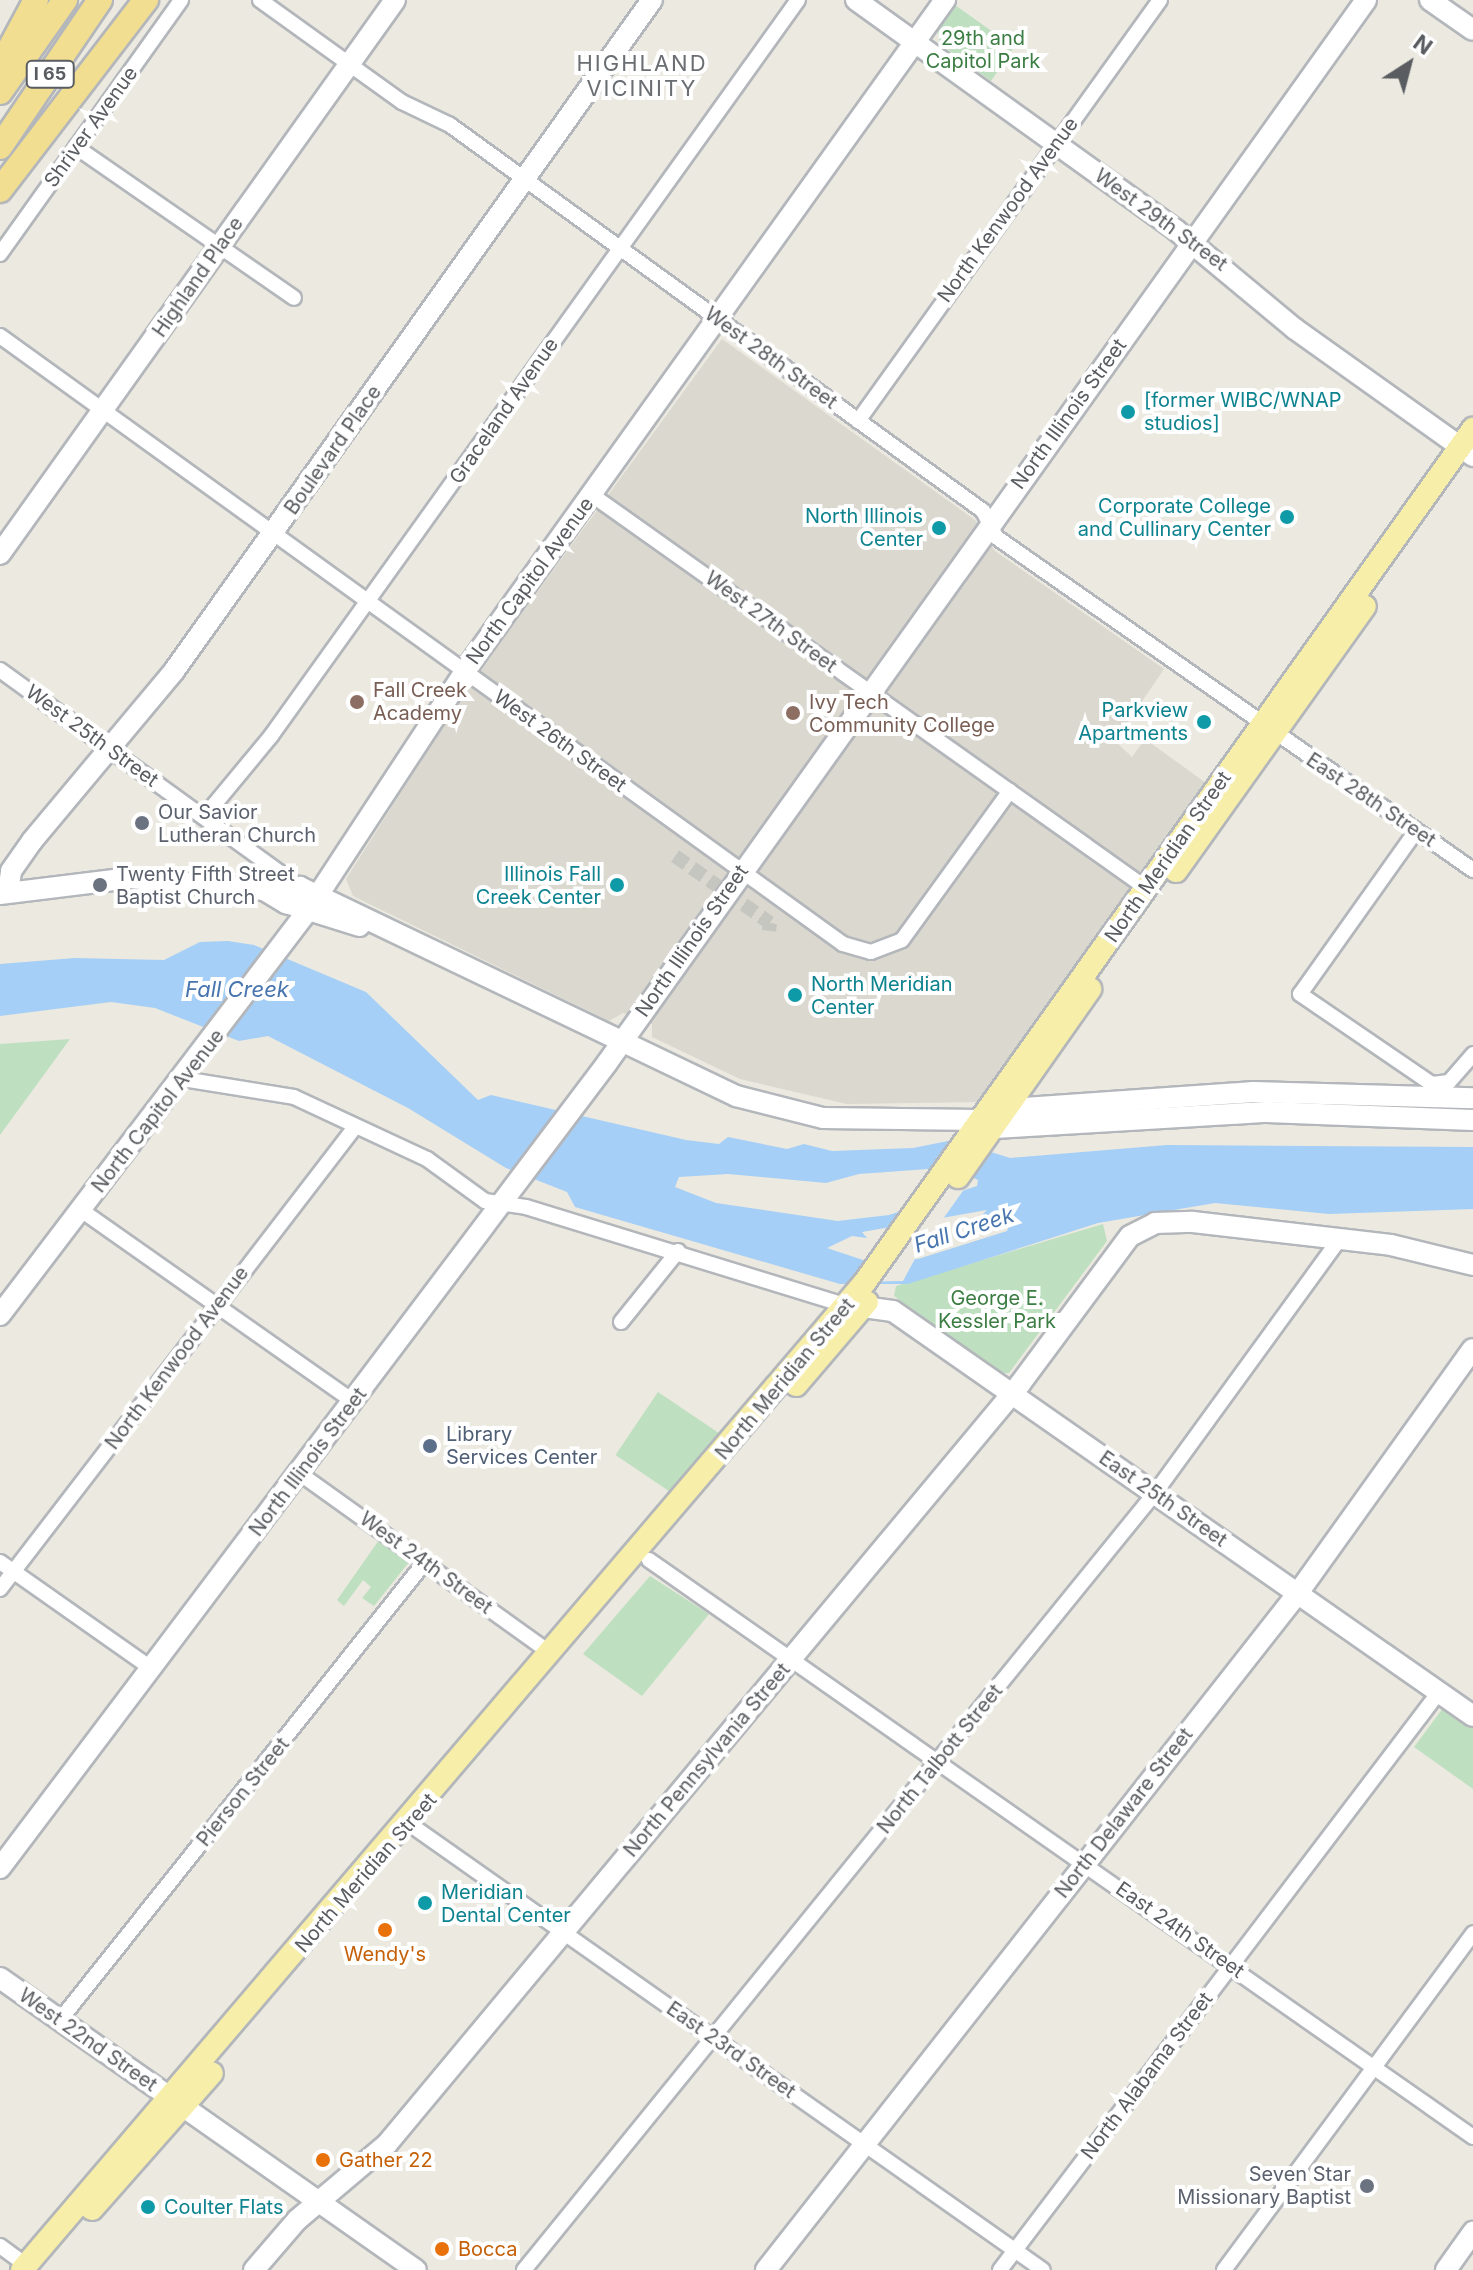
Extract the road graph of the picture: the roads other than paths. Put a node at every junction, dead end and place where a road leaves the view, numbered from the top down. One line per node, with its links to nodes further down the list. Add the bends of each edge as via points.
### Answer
1 (36, 0): 18 (highway)
2 (65, 0): 19 (highway, I 65)
3 (100, 0): 21 (highway, I 65)
4 (146, 0): 24 (highway)
5 (181, 0): 22 (street, Shriver Avenue)
6 (260, 0): 17 (street, West 28th Street)
7 (395, 0): 17 (main road, Highland Place)
8 (652, 0): 23 (main road, Boulevard Place)
9 (798, 0): 27 (street, Graceland Avenue)
10 (856, 0): 16 (main road, West 29th Street)
11 (945, 0): 16 (main road, North Capitol Avenue)
12 (1160, 0): 20 (street, North Kenwood Avenue)
13 (1366, 0): 25 (main road, North Illinois Street)
14 (1430, 0): 15 (main road)
15 (1473, 30)
16 (915, 43): 20 (main road, West 29th Street); 30 (main road, North Capitol Avenue)
17 (349, 64): 23 (street, West 28th Street, via 410,107 450,125); 26 (main road, Highland Place)
18 (0, 67)
19 (0, 92)
20 (1056, 144): 25 (main road, West 29th Street); 33 (street, North Kenwood Avenue)
21 (0, 147)
22 (76, 147): 26 (street); 28 (street, Shriver Avenue)
23 (524, 179): 27 (street, West 28th Street); 37 (main road, Boulevard Place)
24 (0, 190)
25 (1192, 242): 34 (main road, West 29th Street, via 1295,329); 36 (main road, North Illinois Street)
26 (218, 248): 29 (street); 32 (main road, Highland Place)
27 (619, 249): 30 (street, West 28th Street); 39 (street, Graceland Avenue)
28 (0, 254)
29 (294, 298)
30 (716, 318): 33 (street, West 28th Street); 35 (main road, North Capitol Avenue)
31 (0, 336): 32 (street, West 26th Street)
32 (103, 409): 37 (street, West 26th Street); 38 (main road, Highland Place)
33 (858, 421): 36 (street, West 28th Street, via 979,508)
34 (1471, 448): 43 (main road, North Meridian Street)
35 (592, 495): 41 (main road, North Capitol Avenue); 42 (street, West 27th Street)
36 (990, 524): 42 (main road, North Illinois Street); 43 (street, West 28th Street, via 1003,542)
37 (274, 533): 39 (street, West 26th Street); 44 (main road, Boulevard Place)
38 (0, 554)
39 (368, 602): 41 (street, West 26th Street); 46 (street, Graceland Avenue, via 271,736)
40 (0, 670): 44 (street, West 25th Street)
41 (464, 672): 49 (street, West 26th Street); 52 (main road, North Capitol Avenue)
42 (869, 693): 45 (street, West 27th Street); 49 (main road, North Illinois Street)
43 (1270, 729): 47 (street, East 28th Street); 50 (main road, North Meridian Street); 57 (main road, North Meridian Street)
44 (110, 749): 46 (street, West 25th Street); 51 (main road, Boulevard Place, via 32,841)
45 (1010, 791): 49 (street, West 26th Street, via 912,929 883,950 843,944); 50 (street, West 27th Street)
46 (204, 817): 52 (street, West 25th Street)
47 (1416, 831): 48 (street, East 28th Street); 54 (street, via 1300,994 1427,1082 1439,1085 1453,1079)
48 (1473, 870)
49 (740, 872): 53 (main road, North Illinois Street)
50 (1146, 888): 60 (main road, North Meridian Street)
51 (4, 892): 52 (main road, via 130,878)
52 (309, 897): 53 (main road); 55 (main road, North Capitol Avenue, via 295,927)
53 (622, 1043): 60 (main road, via 736,1096 812,1117); 61 (main road, North Illinois Street)
54 (1473, 1054)
55 (183, 1079): 59 (street, via 294,1097); 62 (main road, North Capitol Avenue)
56 (1473, 1098): 57 (main road, via 1253,1092)
57 (1010, 1109): 60 (main road, North Meridian Street)
58 (1473, 1120): 60 (main road, via 1245,1112)
59 (355, 1127): 61 (street, via 427,1159 485,1201); 67 (street, North Kenwood Avenue)
60 (981, 1132): 66 (main road, North Meridian Street)
61 (508, 1197): 64 (street); 72 (main road, North Illinois Street)
62 (81, 1210): 67 (street); 68 (main road, North Capitol Avenue)
63 (1341, 1237): 65 (main road, via 1427,1251); 71 (main road, North Pennsylvania Street, via 1193,1222 1139,1229 1120,1245); 74 (street, North Talbott Street)
64 (678, 1251): 66 (street); 69 (street)
65 (1473, 1265)
66 (865, 1293): 71 (main road, East 25th Street); 75 (main road, North Meridian Street); 81 (main road, North Meridian Street)
67 (218, 1306): 72 (street); 78 (street, North Kenwood Avenue)
68 (0, 1315)
69 (621, 1322)
70 (1473, 1349): 80 (main road, North Delaware Street)
71 (1012, 1393): 74 (main road, East 25th Street); 82 (main road, North Pennsylvania Street)
72 (353, 1401): 73 (main road, North Illinois Street)
73 (299, 1473): 77 (street, West 24th Street); 83 (main road, North Illinois Street)
74 (1155, 1493): 80 (main road, East 25th Street); 86 (street, North Talbott Street)
75 (649, 1560): 82 (street, East 24th Street); 87 (main road, North Meridian Street)
76 (0, 1562): 78 (street)
77 (425, 1562): 81 (street, West 24th Street); 94 (street, Pierson Street)
78 (14, 1571): 79 (street, North Kenwood Avenue); 83 (street)
79 (0, 1589)
80 (1298, 1593): 84 (main road, East 25th Street); 88 (main road, North Delaware Street)
81 (552, 1654): 97 (main road, North Meridian Street)
82 (792, 1659): 86 (street, East 24th Street); 90 (main road, North Pennsylvania Street)
83 (152, 1669): 89 (main road, North Illinois Street)
84 (1439, 1692): 85 (main road, East 25th Street); 92 (street, North Alabama Street)
85 (1473, 1716)
86 (938, 1762): 88 (street, East 24th Street); 95 (street, North Talbott Street)
87 (418, 1830): 90 (street, East 23rd Street); 97 (main road, North Meridian Street)
88 (1084, 1864): 92 (street, East 24th Street); 99 (main road, North Delaware Street)
89 (0, 1868)
90 (563, 1932): 95 (street, East 23rd Street); 100 (main road, North Pennsylvania Street, via 380,2151)
91 (1473, 1933): 96 (street)
92 (1231, 1966): 96 (street, East 24th Street); 103 (street, North Alabama Street)
93 (0, 1978): 94 (main road, West 22nd Street)
94 (60, 2020): 97 (main road, West 22nd Street)
95 (713, 2038): 99 (street, East 23rd Street); 107 (street, North Talbott Street)
96 (1374, 2066): 98 (street, East 24th Street); 111 (street)
97 (177, 2102): 100 (main road, West 22nd Street); 104 (main road, North Meridian Street)
98 (1473, 2137)
99 (864, 2144): 103 (street, East 23rd Street); 108 (main road, North Delaware Street)
100 (319, 2202): 105 (main road, North Pennsylvania Street); 106 (main road, West 22nd Street)
101 (1473, 2232): 112 (main road)
102 (0, 2246): 104 (street)
103 (1015, 2250): 109 (street, North Alabama Street); 110 (street, East 23rd Street)
104 (29, 2268)
105 (254, 2270)
106 (416, 2270)
107 (524, 2270)
108 (766, 2270)
109 (1000, 2270)
110 (1043, 2270)
111 (1224, 2270)
112 (1446, 2270)

